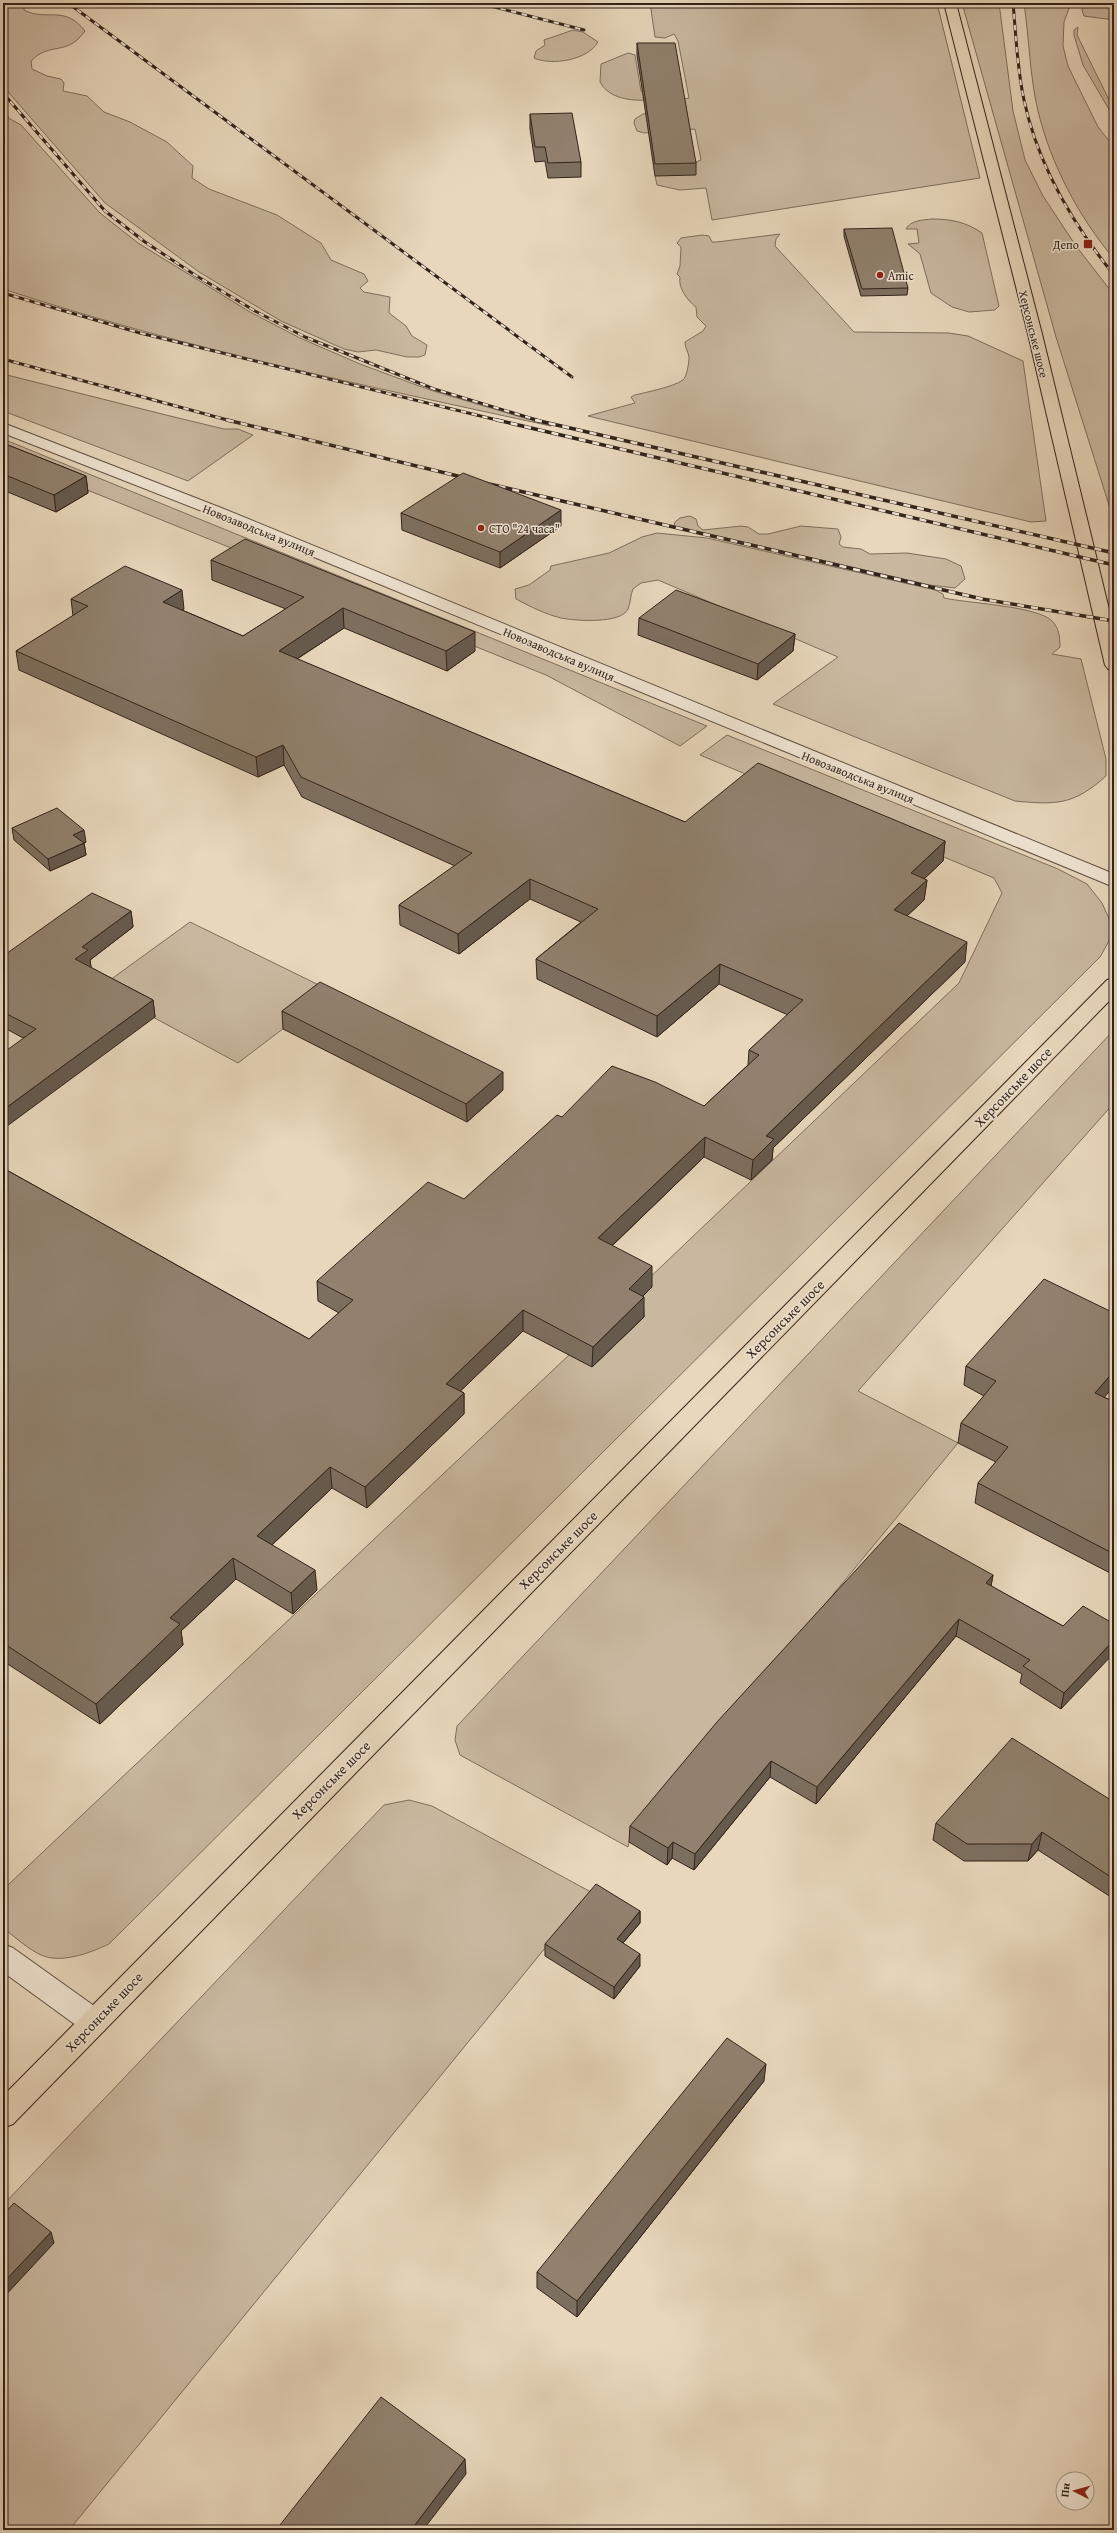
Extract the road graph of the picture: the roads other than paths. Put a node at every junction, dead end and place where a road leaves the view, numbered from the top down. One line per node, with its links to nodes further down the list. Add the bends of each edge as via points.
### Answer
1 (950, 3): 3 (main road, Херсонське шосе, via 1035,334)
2 (3, 428): 4 (street, Новозаводська вулиця, via 225,516)
3 (1114, 666)
4 (1114, 881)
5 (1114, 984): 7 (main road, Херсонське шосе)
6 (3, 1956): 7 (street)
7 (94, 2022): 8 (main road, Херсонське шосе)
8 (3, 2115)

